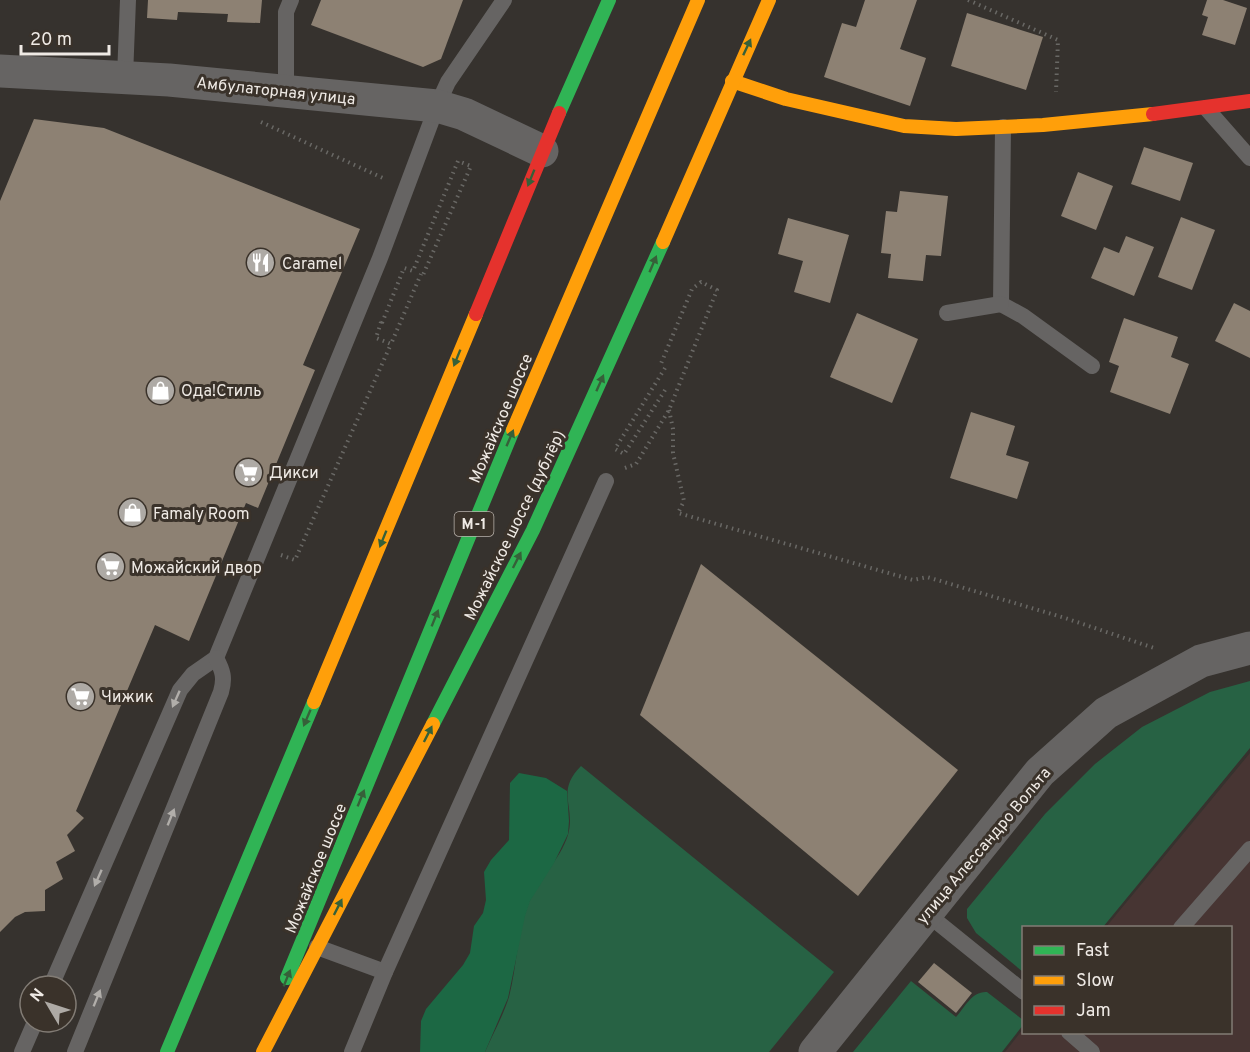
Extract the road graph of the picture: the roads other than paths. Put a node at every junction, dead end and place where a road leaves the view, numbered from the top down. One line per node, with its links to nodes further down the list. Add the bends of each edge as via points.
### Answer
1 (128, 0): 9 (lane)
2 (291, 0): 11 (lane, via 286,12)
3 (504, 0): 13 (lane, via 448,82)
4 (609, 0): 16 (main road)
5 (698, 0): 35 (main road, Можайское шоссе / М-1, one-way to 5, via 494,476)
6 (769, 0): 10 (main road, Можайское шоссе (дублёр), one-way to 6)
7 (574, 45): 16 (main road)
8 (0, 71): 9 (street, Амбулаторная улица)
9 (125, 77): 11 (street, Амбулаторная улица)
10 (732, 81): 15 (main road, via 786,99 904,126); 27 (main road, Можайское шоссе (дублёр), one-way to 10, via 533,530)
11 (286, 92): 13 (street, Амбулаторная улица)
12 (1250, 101): 14 (main road)
13 (437, 106): 16 (street, Амбулаторная улица); 23 (lane, via 380,258)
14 (1206, 108): 15 (main road); 17 (lane)
15 (1003, 127): 18 (lane)
16 (548, 138): 34 (main road, one-way to 34)
17 (1250, 158)
18 (1000, 304): 19 (lane); 20 (lane)
19 (947, 313)
20 (1092, 366)
21 (606, 481): 28 (lane)
22 (1250, 648): 25 (street, улица Алессандро Вольта, via 1201,661 1106,713 1040,772)
23 (216, 658): 29 (lane, one-way to 29, via 193,674 180,690); 33 (lane, one-way to 23, via 221,692 224,672)
24 (1250, 849): 26 (lane)
25 (926, 913): 30 (lane); 38 (street, улица Алессандро Вольта)
26 (1182, 926)
27 (317, 947): 28 (lane); 36 (main road, Можайское шоссе (дублёр))
28 (384, 972): 37 (lane)
29 (56, 974)
30 (1022, 991)
31 (30, 1034): 32 (lane)
32 (22, 1052)
33 (75, 1052)
34 (167, 1052)
35 (257, 1052)
36 (263, 1052)
37 (352, 1052)
38 (815, 1052)

